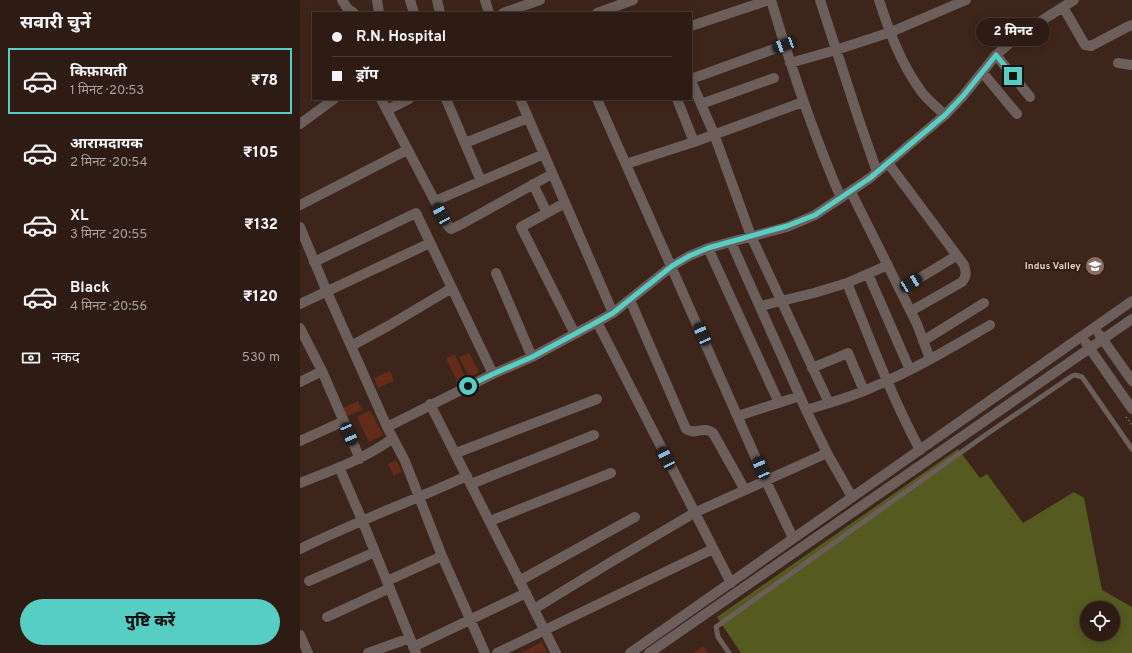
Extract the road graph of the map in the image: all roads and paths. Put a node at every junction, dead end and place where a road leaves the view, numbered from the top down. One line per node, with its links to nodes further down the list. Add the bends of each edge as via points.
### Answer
1 (342, 0): 15 (street)
2 (377, 0): 16 (street)
3 (410, 0): 17 (street)
4 (438, 0): 18 (street)
5 (485, 0): 19 (street)
6 (540, 0): 13 (street)
7 (632, 0): 21 (street)
8 (770, 0): 23 (street); 25 (street)
9 (820, 0): 26 (street)
10 (879, 0): 24 (street)
11 (966, 0): 24 (street)
12 (1074, 0): 14 (street)
13 (527, 2): 20 (street)
14 (1063, 7): 22 (street, via 1085,45 1091,46); 27 (street, via 1019,35)
15 (353, 12)
16 (379, 12)
17 (414, 12)
18 (440, 12)
19 (489, 12)
20 (505, 12)
21 (600, 12)
22 (1132, 25)
23 (692, 26)
24 (891, 32): 26 (street); 47 (street, via 907,69 921,92)
25 (784, 45): 28 (street); 33 (street)
26 (836, 50): 28 (street); 57 (street)
27 (996, 55): 31 (street); 35 (street)
28 (790, 63): 43 (street)
29 (1118, 63): 30 (street)
30 (1132, 66)
31 (982, 72): 46 (street); 47 (street)
32 (774, 78): 44 (street)
33 (692, 80)
34 (692, 82): 44 (street)
35 (1030, 97)
36 (333, 100): 49 (street)
37 (382, 100): 45 (street)
38 (407, 100): 45 (street)
39 (446, 100): 52 (street)
40 (520, 100): 48 (street)
41 (598, 100): 56 (street)
42 (677, 100): 51 (street)
43 (803, 102): 50 (street); 62 (street)
44 (701, 104): 50 (street)
45 (387, 110): 53 (street)
46 (1017, 114)
47 (945, 115): 55 (street)
48 (528, 118): 52 (street); 54 (street)
49 (300, 124)
50 (714, 134): 51 (street); 68 (street)
51 (694, 142): 56 (street)
52 (465, 143): 59 (street)
53 (407, 150): 63 (street); 65 (street)
54 (544, 154): 58 (street); 59 (street)
55 (888, 163): 57 (street); 72 (street)
56 (626, 164): 75 (street)
57 (877, 172): 61 (street)
58 (552, 174): 60 (street); 64 (street)
59 (481, 181): 63 (street)
60 (533, 184): 63 (street, via 456,228 448,226); 66 (street)
61 (851, 192): 62 (street); 74 (street)
62 (841, 198): 68 (street, via 815,215)
63 (434, 201)
64 (565, 203): 66 (street); 89 (street)
65 (300, 205)
66 (547, 213): 95 (street, via 520,228)
67 (300, 227): 73 (street)
68 (751, 236): 69 (street); 83 (street)
69 (731, 242): 71 (street); 87 (street)
70 (430, 243): 73 (street, via 416,213); 79 (street); 81 (street)
71 (708, 248): 75 (street); 115 (street)
72 (956, 256): 80 (street); 88 (street, via 966,271 966,277 962,282)
73 (314, 262): 81 (street)
74 (888, 265): 77 (street); 80 (street)
75 (672, 266): 82 (street); 120 (street)
76 (496, 273): 103 (street)
77 (868, 274): 78 (street); 106 (street)
78 (848, 283): 83 (street); 109 (street)
79 (452, 288): 99 (street); 108 (street)
80 (900, 290): 88 (street)
81 (327, 292): 86 (street); 99 (street)
82 (630, 300): 89 (street); 136 (street, via 686,429 694,432 704,429 713,433)
83 (781, 300): 87 (street); 105 (street)
84 (1132, 301): 93 (street)
85 (984, 303): 98 (street)
86 (300, 304)
87 (760, 306): 113 (street)
88 (911, 311): 98 (street)
89 (613, 313): 91 (street)
90 (1132, 320): 97 (street)
91 (597, 322): 95 (street); 139 (street)
92 (990, 325): 104 (street)
93 (1094, 327): 96 (street); 97 (street)
94 (300, 328): 100 (street)
95 (576, 334): 103 (street)
96 (1081, 337): 101 (street); 127 (street)
97 (1103, 340): 101 (street); 110 (street)
98 (923, 341): 104 (street)
99 (351, 346): 122 (street)
100 (310, 348): 102 (street); 107 (street)
101 (1090, 349): 118 (street); 165 (street)
102 (300, 353)
103 (532, 357): 108 (street)
104 (930, 359): 106 (street)
105 (812, 368): 112 (street, via 848,353); 117 (street)
106 (910, 370): 109 (street)
107 (322, 371): 111 (street); 121 (street)
108 (493, 374): 116 (street)
109 (887, 381): 112 (street); 127 (street, via 902,417)
110 (1132, 381)
111 (300, 382)
112 (864, 391): 117 (street)
113 (800, 396): 115 (street); 119 (street)
114 (597, 399): 128 (street)
115 (779, 403): 120 (street)
116 (430, 404): 122 (street); 128 (street)
117 (829, 404): 119 (street)
118 (1132, 409)
119 (806, 410): 129 (street)
120 (738, 416): 134 (street)
121 (344, 421): 125 (street); 130 (street)
122 (387, 427): 124 (street)
123 (594, 435): 133 (street)
124 (393, 438): 130 (street); 137 (street)
125 (300, 441)
126 (1132, 449): 166 (lane, via 1082,377 1072,376 716,627 718,637)
127 (920, 450): 138 (street)
128 (456, 452): 133 (street)
129 (827, 453): 134 (street); 138 (street)
130 (360, 459): 131 (street)
131 (339, 467): 135 (street); 141 (street)
132 (611, 473): 142 (street)
133 (469, 480): 137 (street); 142 (street)
134 (766, 481): 136 (street); 143 (street)
135 (300, 483)
136 (744, 490): 139 (street)
137 (419, 497): 141 (street); 147 (street)
138 (852, 497): 143 (street)
139 (694, 513): 145 (street); 153 (street)
140 (636, 517): 148 (street)
141 (362, 520): 144 (street); 146 (street)
142 (490, 521): 148 (street)
143 (794, 538): 150 (street)
144 (300, 549)
145 (713, 549): 150 (street); 156 (street)
146 (375, 552): 149 (street); 151 (street)
147 (442, 556): 151 (street); 155 (street)
148 (519, 580): 152 (street)
149 (308, 581)
150 (731, 583): 164 (street)
151 (388, 584): 154 (street); 158 (street)
152 (526, 592): 153 (street); 155 (street)
153 (534, 609): 156 (street)
154 (327, 617)
155 (470, 620): 158 (street); 161 (street)
156 (545, 630): 162 (street); 163 (street)
157 (300, 635): 159 (street)
158 (413, 646): 160 (street)
159 (308, 653)
160 (368, 653)
161 (485, 653)
162 (497, 653)
163 (556, 653)
164 (630, 653)
165 (649, 653)
166 (729, 653)

